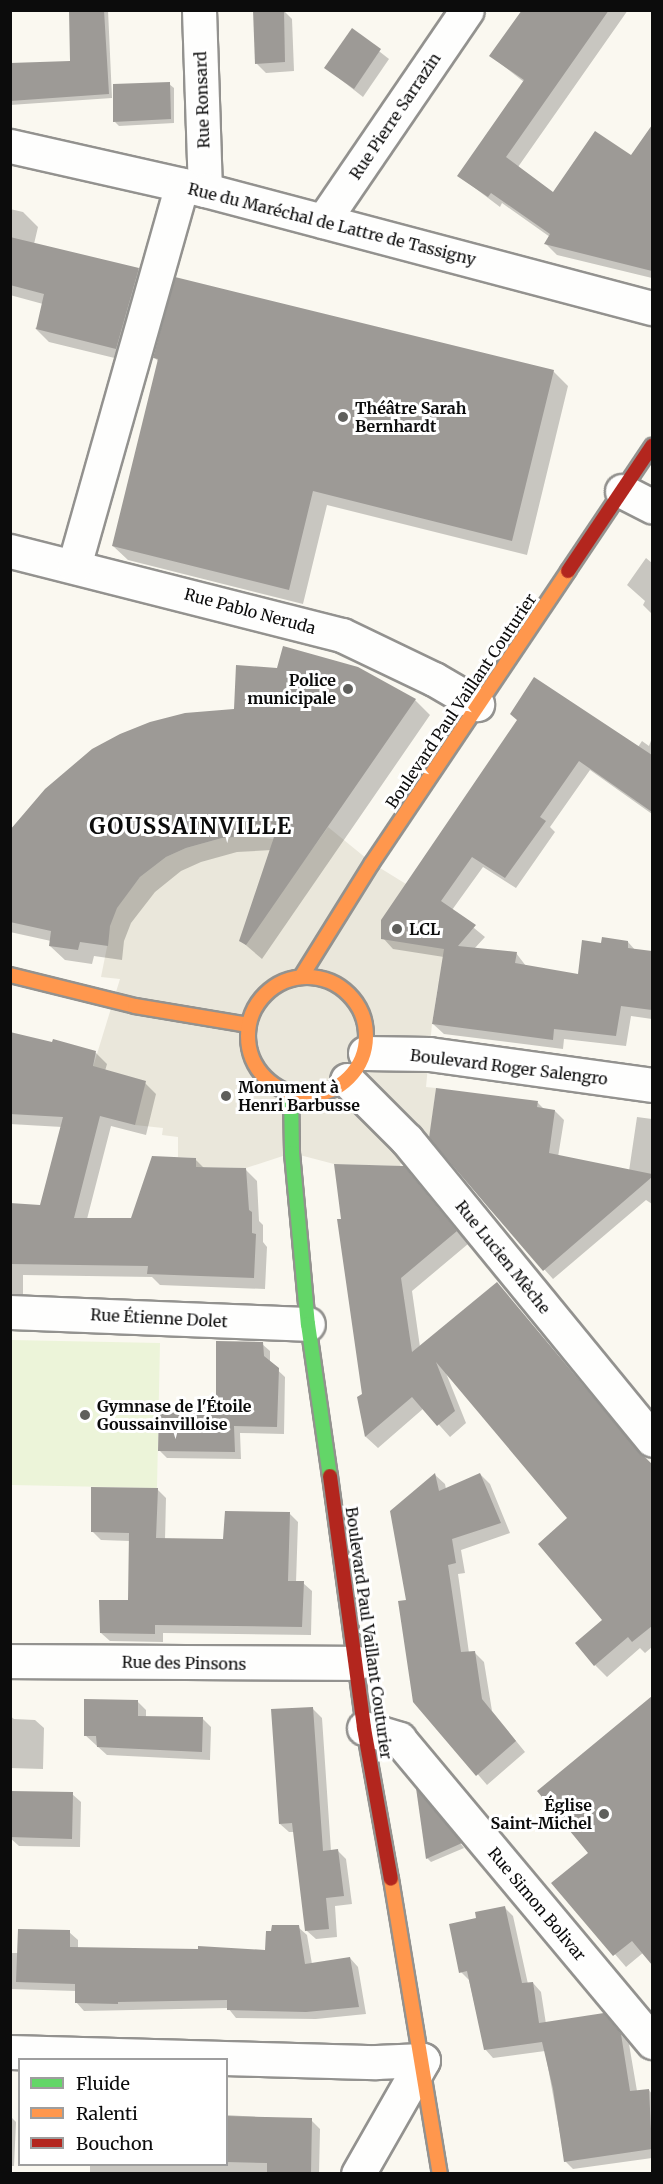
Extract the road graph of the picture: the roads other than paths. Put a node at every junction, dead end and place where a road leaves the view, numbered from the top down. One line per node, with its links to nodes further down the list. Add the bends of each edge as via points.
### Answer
1 (199, 10): 4 (street, Rue Ronsard)
2 (467, 10): 5 (street, Rue Pierre Sarrazin)
3 (10, 146): 4 (street, Rue du Maréchal de Lattre de Tassigny)
4 (194, 188): 5 (street, Rue du Maréchal de Lattre de Tassigny); 11 (street, Rue Ronsard)
5 (323, 221): 6 (street, Rue du Maréchal de Lattre de Tassigny)
6 (652, 308)
7 (652, 446): 8 (street, Boulevard Paul Vaillant Couturier)
8 (622, 491): 9 (street); 12 (street, Boulevard Paul Vaillant Couturier)
9 (652, 506)
10 (10, 551): 11 (street, Rue Pablo Neruda)
11 (74, 566): 12 (street, Rue Pablo Neruda, via 342,635)
12 (477, 704): 14 (street, Boulevard Paul Vaillant Couturier)
13 (10, 975): 15 (street, via 135,1006)
14 (301, 977): 15 (street, via 266,992); 16 (street, via 331,981 353,998 367,1033)
15 (248, 1025): 19 (street, via 252,1060 261,1075 274,1087)
16 (365, 1053): 17 (street); 18 (street, Boulevard Roger Salengro, via 429,1054)
17 (347, 1080): 19 (street, via 331,1092); 22 (street, Rue Lucien Mèche, via 407,1140)
18 (652, 1085)
19 (291, 1094): 21 (street, Boulevard Paul Vaillant Couturier, via 292,1153)
20 (10, 1312): 21 (street, Rue Étienne Dolet)
21 (308, 1323): 24 (street, Boulevard Paul Vaillant Couturier)
22 (652, 1439)
23 (10, 1660): 24 (street, Rue des Pinsons)
24 (357, 1663): 25 (street, Boulevard Paul Vaillant Couturier)
25 (364, 1728): 26 (street, Rue Simon Bolivar, via 399,1739); 28 (street, Boulevard Paul Vaillant Couturier)
26 (652, 2042)
27 (10, 2052): 28 (street)
28 (423, 2060): 29 (street); 30 (street, Boulevard Paul Vaillant Couturier)
29 (358, 2174)
30 (440, 2174)

